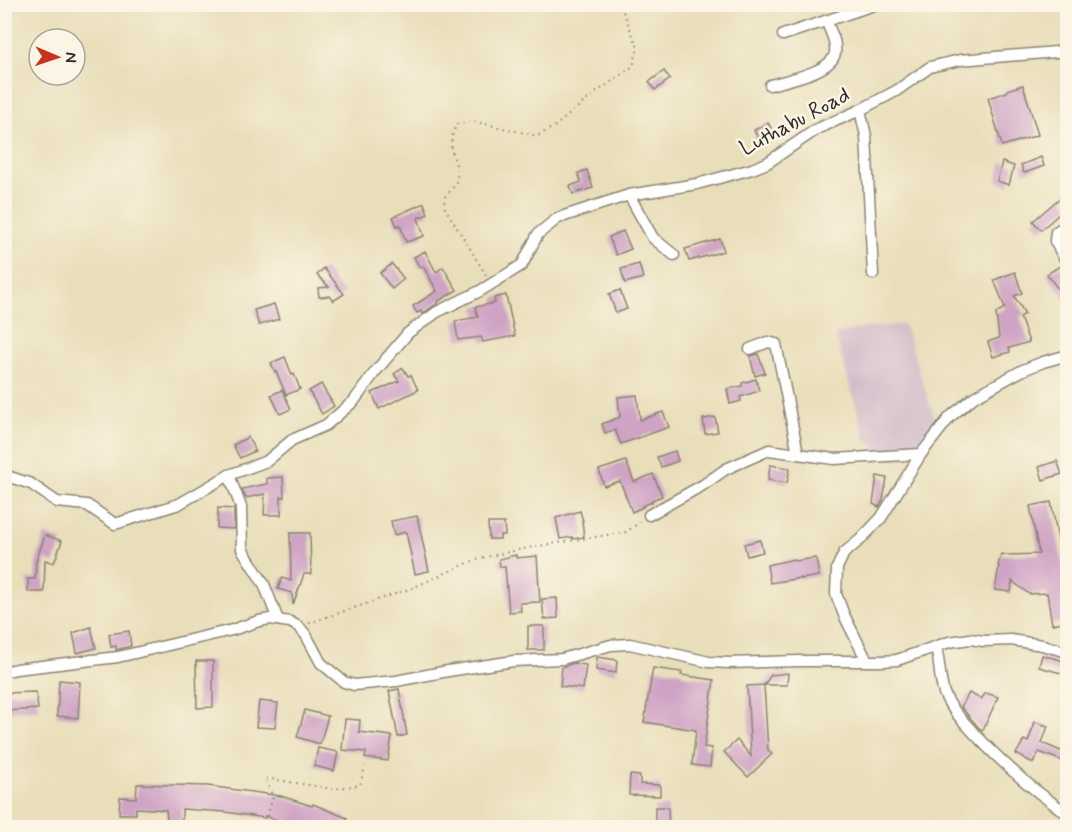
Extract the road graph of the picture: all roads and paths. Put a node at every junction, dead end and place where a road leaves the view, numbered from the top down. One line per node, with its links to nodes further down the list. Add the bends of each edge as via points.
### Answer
1 (620, 4): 13 (path, via 638,48 633,66 538,136 472,121 457,124 451,135 457,173 456,185 444,198 445,208)
2 (877, 4): 3 (street)
3 (826, 21): 4 (street); 6 (street, via 834,43 835,54 830,63)
4 (783, 35)
5 (1068, 51): 7 (street, Luthabu Road, via 960,60 930,67)
6 (770, 86)
7 (861, 110): 8 (street, Luthabu Road, via 817,129 752,170); 12 (street, via 867,145)
8 (628, 195): 10 (street, via 653,238); 13 (street, Luthabu Road, via 558,218 538,234 522,265)
9 (1068, 224): 11 (street, via 1056,232 1055,241)
10 (674, 255)
11 (1068, 265)
12 (873, 274)
13 (492, 284): 19 (street, via 437,312 408,333 354,401 326,424 292,440 267,461)
14 (750, 349): 16 (street, via 768,342 776,344)
15 (1068, 355): 17 (street, via 1023,370 974,397 950,417)
16 (798, 453): 17 (street, via 834,459); 20 (street, via 769,450 726,469)
17 (921, 454): 25 (street, via 881,518 844,553 837,568 837,594)
18 (4, 475): 19 (street, via 31,484 57,502 87,505 115,524 178,504)
19 (229, 475): 21 (street, via 241,507 242,549 264,584)
20 (649, 515): 22 (path, via 626,532 477,559 410,589)
21 (278, 620): 22 (street); 26 (street, via 259,621 118,657)
22 (298, 627): 25 (street, via 321,663 354,685 514,661 562,659 611,645 630,644 710,662)
23 (936, 648): 24 (street, via 970,639 1011,640); 25 (street, via 897,660); 28 (street, via 944,693 963,721 1014,774)
24 (1068, 652)
25 (867, 661)
26 (4, 672)
27 (365, 766): 29 (path, via 360,785 333,789 265,778 273,797 265,824)
28 (1068, 814)
29 (274, 828)

